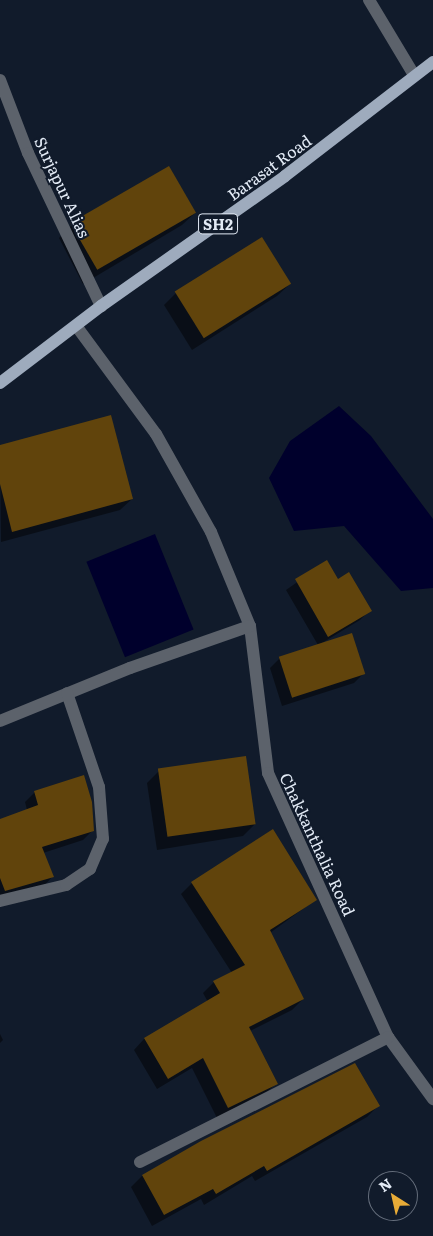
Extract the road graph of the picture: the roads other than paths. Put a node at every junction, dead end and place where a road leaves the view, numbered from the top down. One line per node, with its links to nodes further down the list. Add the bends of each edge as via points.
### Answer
1 (369, 0): 3 (street)
2 (433, 62): 3 (main road, Barasat Road / SH2)
3 (414, 75): 6 (main road, Barasat Road / SH2, via 285,176)
4 (0, 80): 5 (street, Surjapur Alias)
5 (3, 96): 6 (street, Surjapur Alias)
6 (102, 306): 7 (main road, Barasat Road / SH2)
7 (77, 327): 8 (main road, Barasat Road / SH2); 9 (street, Chakkanthalia Road, via 156,434 210,532)
8 (0, 383)
9 (250, 626): 10 (street); 13 (street, Chakkanthalia Road, via 268,773)
10 (67, 693): 11 (street); 12 (street, via 99,787 103,839 90,869 66,885)
11 (0, 720)
12 (0, 900)
13 (388, 1037): 14 (street, Chakkanthalia Road); 15 (street)
14 (433, 1099)
15 (140, 1162)

